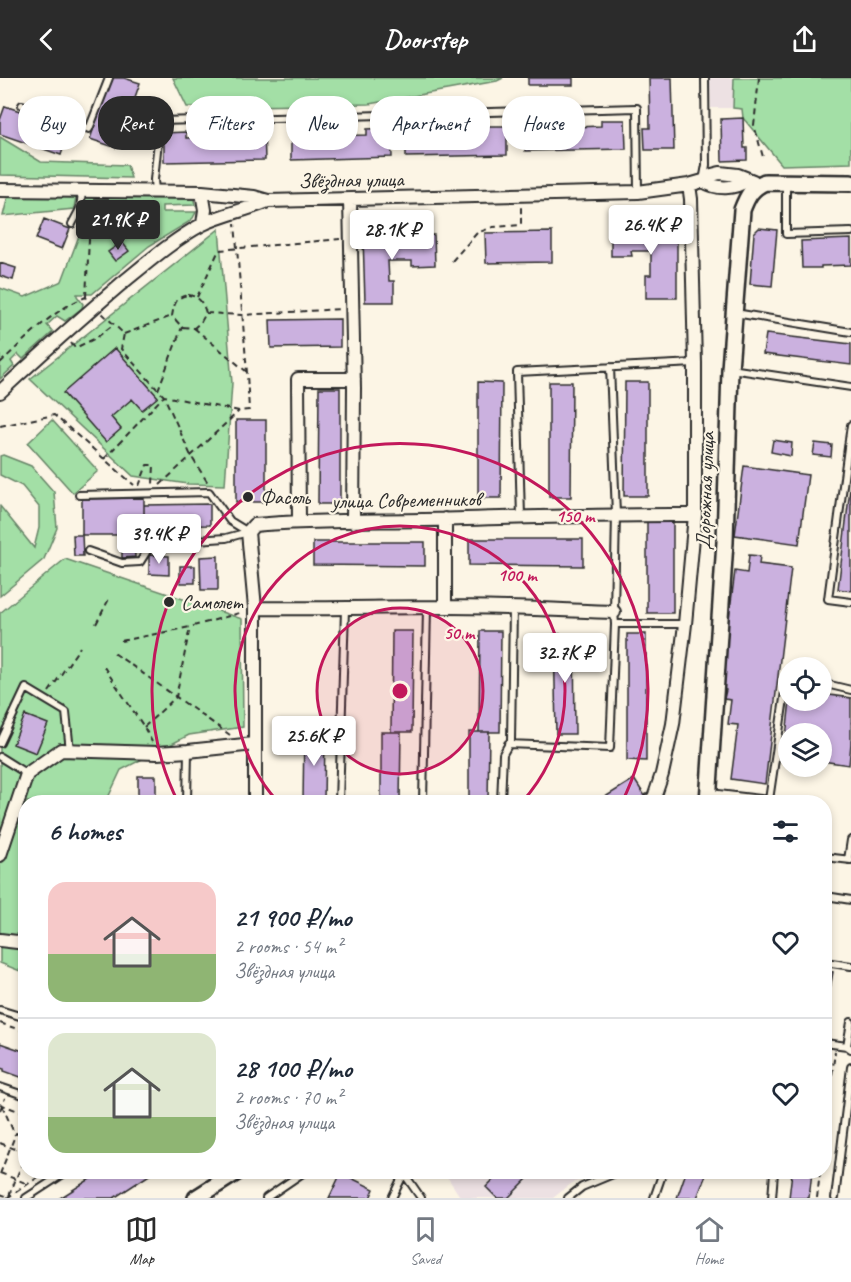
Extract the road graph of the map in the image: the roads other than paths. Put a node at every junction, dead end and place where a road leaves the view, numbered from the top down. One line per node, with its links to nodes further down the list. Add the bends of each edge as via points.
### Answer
1 (109, 78): 3 (lane, via 89,129)
2 (705, 78): 4 (lane)
3 (86, 128)
4 (703, 181): 6 (street, via 723,187); 6 (street, Звёздная улица, via 720,173 738,175); 8 (street, Звёздная улица)
5 (786, 182): 6 (street); 7 (street); 19 (lane, via 786,234)
6 (752, 183): 20 (street, Дорожная улица, via 742,210)
7 (851, 183)
8 (689, 185): 13 (street, Звёздная улица); 22 (street)
9 (0, 190): 11 (street, Звёздная улица); 14 (lane)
10 (155, 191): 11 (street, Звёздная улица); 12 (street, Звёздная улица); 13 (lane, via 160,122 637,108)
11 (87, 192): 17 (lane)
12 (202, 192): 16 (street, Звёздная улица); 18 (street)
13 (639, 192): 15 (street, Звёздная улица)
14 (1, 198)
15 (350, 200): 16 (street, Звёздная улица); 25 (street)
16 (268, 201): 18 (street)
17 (72, 224)
18 (203, 224): 27 (street, via 90,302)
19 (851, 232)
20 (734, 313): 21 (lane); 24 (street, Дорожная улица)
21 (851, 332)
22 (695, 363): 23 (lane); 31 (street)
23 (610, 367): 30 (lane); 32 (lane, via 517,372)
24 (730, 369): 26 (lane); 63 (street, Дорожная улица, via 725,542)
25 (354, 379): 34 (street, via 298,380); 35 (street)
26 (851, 387)
27 (0, 392)
28 (851, 425): 38 (lane, via 828,599)
29 (79, 495): 36 (lane, via 209,492 230,521)
30 (616, 514): 31 (street, улица Современников); 32 (street, улица Современников); 44 (lane)
31 (695, 515): 45 (street)
32 (521, 517): 33 (street, улица Современников)
33 (445, 519): 35 (street, улица Современников); 39 (street)
34 (299, 521): 35 (street, улица Современников); 36 (street, улица Современников, via 254,525)
35 (353, 522)
36 (248, 532): 37 (lane, via 226,538 152,543 140,562 122,563); 40 (street)
37 (88, 551)
38 (851, 602)
39 (445, 607): 41 (street); 42 (street)
40 (255, 608): 43 (street); 51 (street)
41 (427, 608): 43 (street); 60 (lane)
42 (513, 608): 44 (street); 50 (lane)
43 (345, 609): 59 (lane)
44 (614, 618): 45 (lane); 50 (lane, via 610,748)
45 (686, 624): 62 (street, via 673,724)
46 (832, 685): 47 (lane)
47 (851, 690)
48 (782, 711): 64 (lane)
49 (0, 743): 52 (lane, via 26,688 66,712)
50 (508, 744): 61 (lane, via 503,754)
51 (249, 745): 53 (street); 58 (street)
52 (70, 751): 53 (street); 55 (street, via 62,750)
53 (188, 752): 57 (lane)
54 (0, 757): 55 (lane)
55 (27, 774): 56 (street)
56 (20, 795)
57 (188, 795)
58 (254, 795)
59 (339, 795)
60 (423, 795)
61 (501, 795)
62 (655, 795)
63 (709, 795)
64 (770, 795)
65 (18, 801): 67 (street)
66 (851, 840): 69 (lane)
67 (0, 855)
68 (832, 858): 69 (lane)
69 (849, 860)
70 (832, 897): 71 (lane)
71 (851, 900)
72 (0, 940): 73 (street)
73 (18, 943)
74 (832, 963): 75 (lane)
75 (851, 966)
76 (0, 1010): 77 (lane)
77 (18, 1016)
78 (851, 1022): 80 (lane)
79 (832, 1044): 80 (lane)
80 (849, 1047)
81 (851, 1066): 100 (lane)
82 (0, 1087): 83 (lane)
83 (18, 1093)
84 (55, 1179): 92 (lane)
85 (221, 1179): 93 (street)
86 (294, 1179): 94 (lane)
87 (401, 1179): 95 (lane)
88 (409, 1179): 96 (lane)
89 (601, 1179): 97 (lane)
90 (661, 1179): 98 (lane)
91 (773, 1179): 99 (lane)
92 (26, 1198)
93 (196, 1198)
94 (266, 1198)
95 (392, 1198)
96 (421, 1198)
97 (568, 1198)
98 (654, 1198)
99 (772, 1198)
100 (835, 1198)

